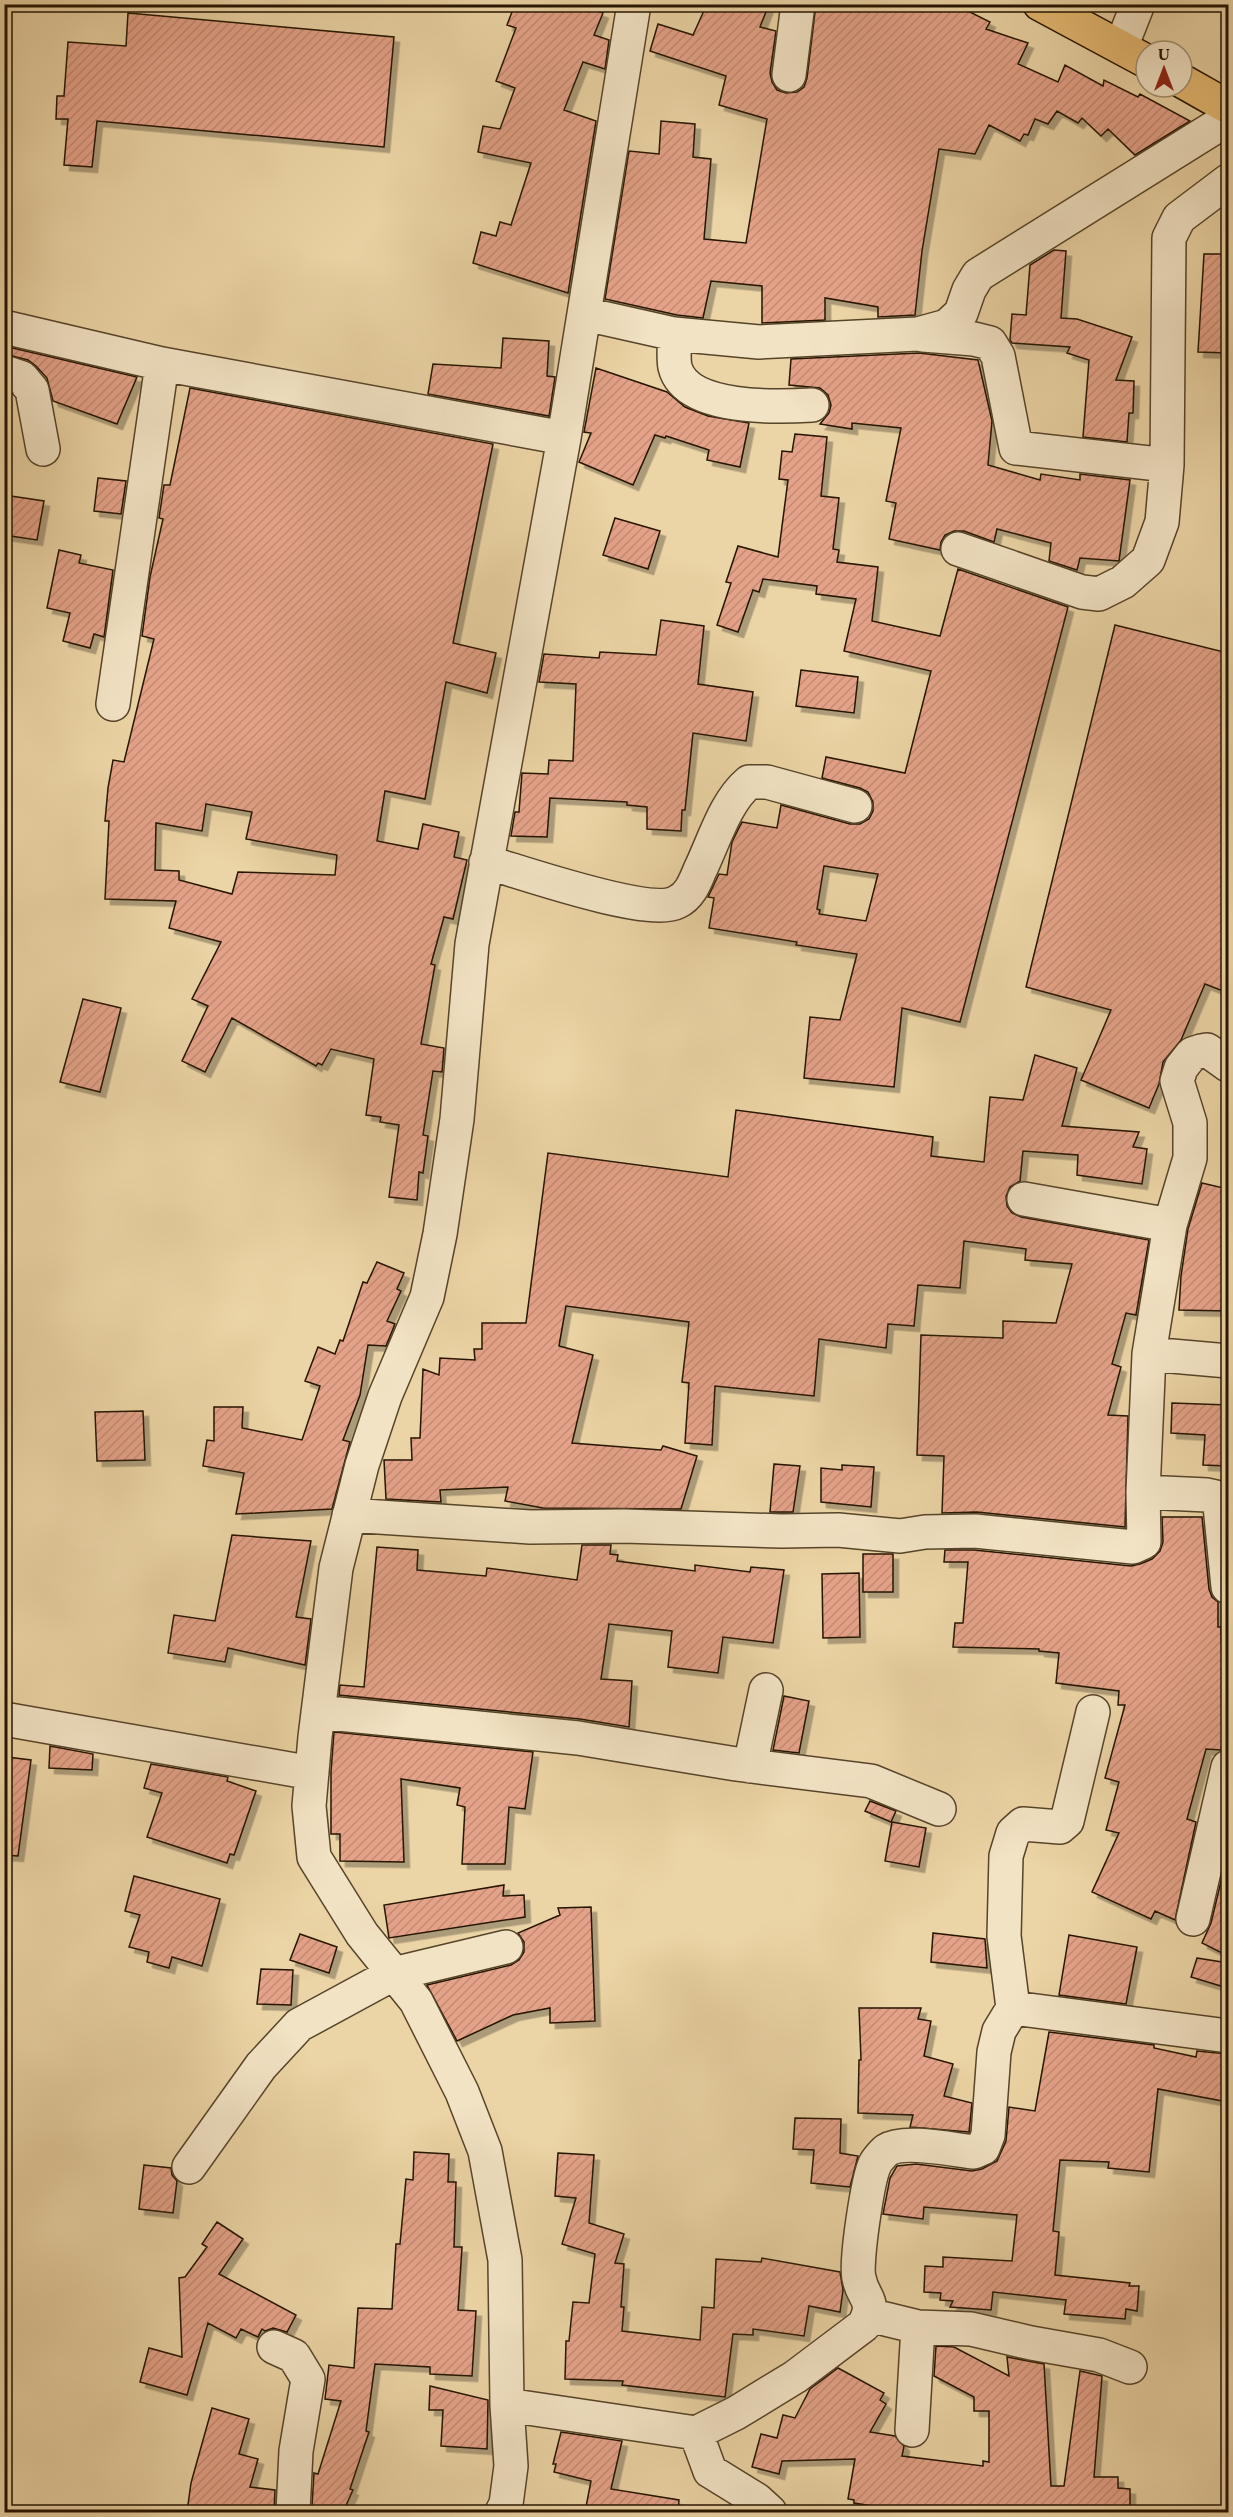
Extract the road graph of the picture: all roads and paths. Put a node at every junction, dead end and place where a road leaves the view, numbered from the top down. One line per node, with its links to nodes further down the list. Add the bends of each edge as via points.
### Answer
1 (634, 4): 12 (street)
2 (798, 4): 7 (street)
3 (1040, 4): 6 (highway)
4 (1138, 4): 5 (street)
5 (1135, 39)
6 (1134, 54)
7 (789, 75)
8 (1194, 88): 9 (highway)
9 (1228, 107)
10 (1228, 119): 15 (street, via 978,276 961,314 947,326)
11 (1228, 181): 21 (street, via 1179,218 1169,238)
12 (585, 314): 14 (street); 19 (street)
13 (4, 327): 16 (street)
14 (674, 334): 15 (street, via 759,342); 18 (street, via 675,368 696,391 718,400 764,407)
15 (918, 334): 21 (street, via 990,343 998,356 1014,443 1020,450)
16 (162, 364): 19 (street); 23 (street)
17 (4, 372): 20 (street, via 22,378 32,390)
18 (812, 405)
19 (564, 438): 25 (street)
20 (43, 449)
21 (1167, 465): 22 (street, via 1162,522 1148,560 1124,582 1099,594 1082,592)
22 (958, 549)
23 (113, 704)
24 (855, 806): 25 (street, via 767,782 749,782 734,798 690,892 676,903 651,906 625,901)
25 (486, 862): 32 (street, via 472,944 457,1119 427,1297 385,1396)
26 (1228, 1065): 28 (street, via 1207,1050 1192,1054 1181,1068 1177,1081 1190,1123 1190,1158)
27 (1024, 1199): 28 (street)
28 (1170, 1225): 29 (street)
29 (1149, 1354): 30 (street); 31 (street)
30 (1228, 1361)
31 (1143, 1492): 32 (street, via 1144,1542 1133,1547 975,1531 900,1536 838,1530 530,1527); 33 (street, via 1216,1497)
32 (349, 1515): 35 (street, via 336,1568)
33 (1228, 1587)
34 (766, 1690): 38 (street)
35 (318, 1712): 38 (street, via 578,1738); 40 (street)
36 (1093, 1712): 45 (street, via 1067,1821 1060,1827 1023,1824 1010,1840 1004,1882 1004,1935)
37 (4, 1719): 40 (street)
38 (750, 1766): 41 (street, via 871,1781)
39 (1228, 1767): 42 (street)
40 (312, 1773): 44 (street, via 309,1806 314,1857 362,1934)
41 (939, 1809)
42 (1193, 1919)
43 (506, 1947): 44 (street)
44 (393, 1974): 47 (street, via 299,2025 261,2066); 52 (street, via 416,2001 462,2092 485,2151 505,2260)
45 (1013, 2008): 46 (street); 48 (street, via 999,2031 994,2052 988,2135 983,2148 974,2152 909,2145 887,2149 875,2164 859,2263 859,2279 869,2298)
46 (1228, 2036)
47 (189, 2167)
48 (869, 2315): 49 (street); 54 (street, via 864,2325 795,2377)
49 (918, 2327): 51 (street, via 971,2329 1099,2355); 53 (street)
50 (274, 2347): 55 (street, via 294,2356 308,2379 296,2451)
51 (1130, 2367)
52 (507, 2405): 54 (street); 56 (street, via 511,2466)
53 (912, 2430)
54 (696, 2433): 57 (street, via 710,2471)
55 (293, 2512)
56 (502, 2512)
57 (770, 2512)

